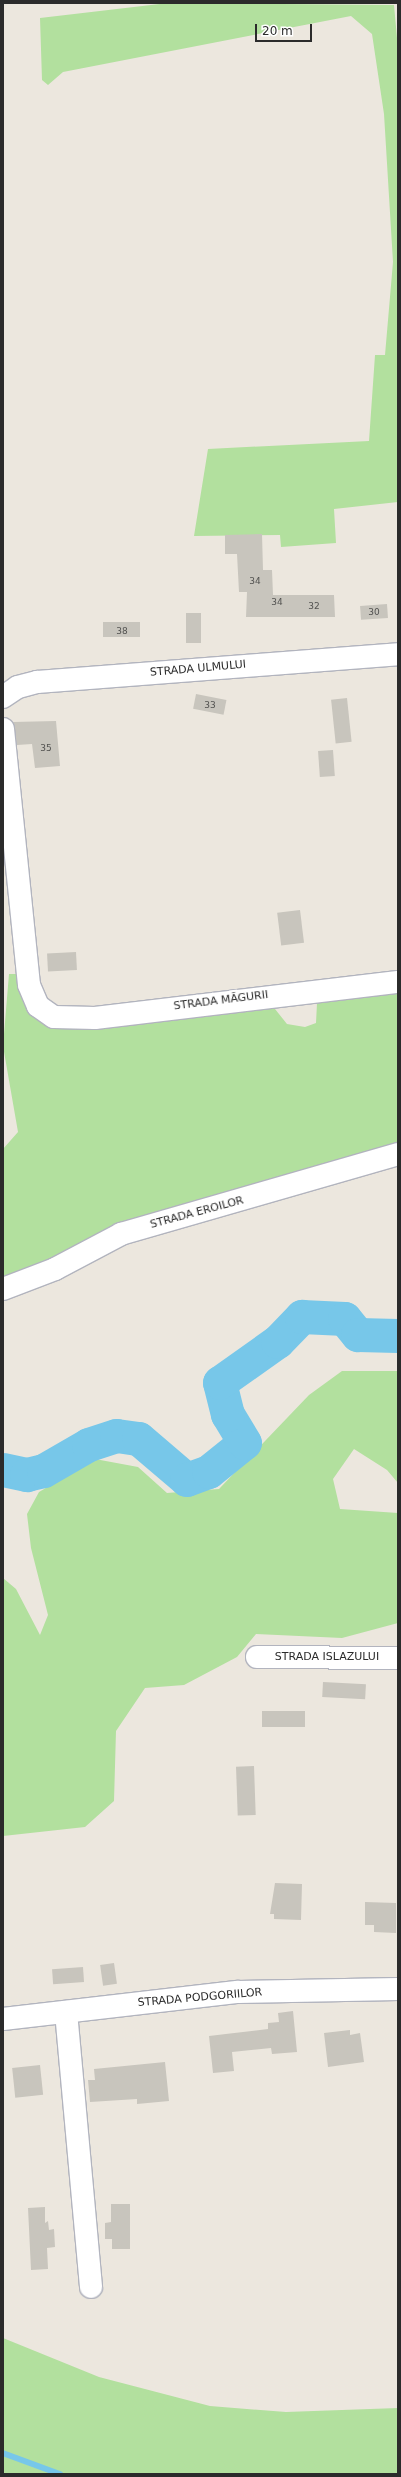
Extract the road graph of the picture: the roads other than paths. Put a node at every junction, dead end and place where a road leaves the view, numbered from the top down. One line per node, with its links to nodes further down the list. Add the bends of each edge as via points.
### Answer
1 (398, 654): 2 (street, STRADA ULMULUI, via 37,682 18,687)
2 (3, 697)
3 (3, 729): 4 (street, STRADA MĂGURII, via 29,985 34,1000 46,1012 63,1020 95,1018)
4 (398, 982)
5 (398, 1154): 6 (street, STRADA EROILOR, via 121,1234 55,1268)
6 (3, 1289)
7 (256, 1657): 8 (street, STRADA ISLAZULUI)
8 (398, 1658)
9 (398, 1989): 10 (street, STRADA PODGORIILOR, via 238,1992)
10 (66, 2012): 11 (street, STRADA PODGORIILOR); 12 (street)
11 (3, 2019)
12 (91, 2287)

